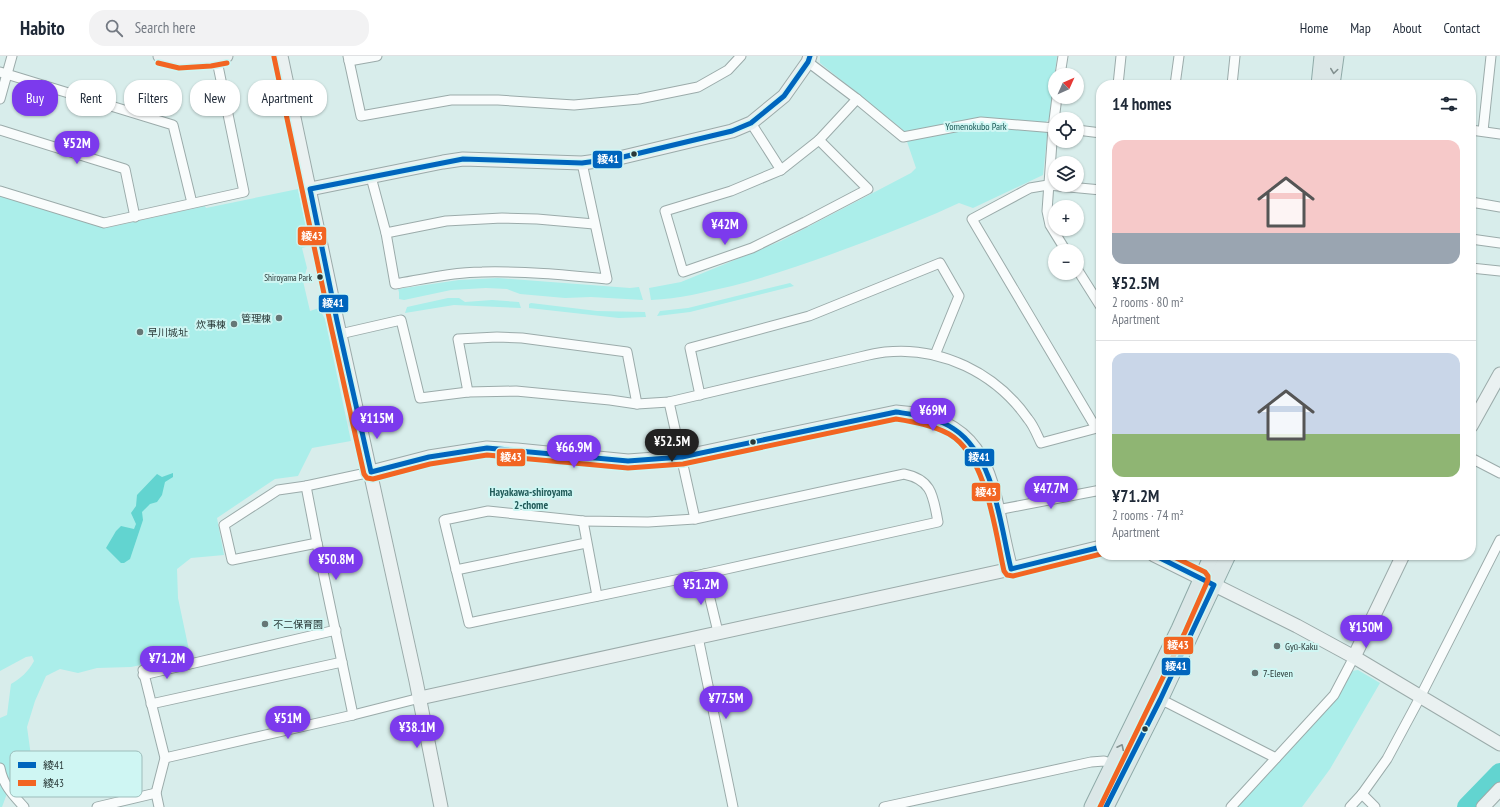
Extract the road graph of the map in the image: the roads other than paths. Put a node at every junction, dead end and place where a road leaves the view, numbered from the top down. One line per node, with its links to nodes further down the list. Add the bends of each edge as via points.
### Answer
1 (12, 56): 17 (street)
2 (160, 56): 13 (street, via 179,61)
3 (281, 56): 39 (street)
4 (377, 56): 14 (street)
5 (741, 56): 14 (street, via 728,70 698,87 639,99 574,105 451,100 361,116)
6 (1063, 56): 16 (street)
7 (1121, 56): 18 (street)
8 (1179, 56): 19 (street)
9 (1235, 56): 20 (street)
10 (1322, 56): 21 (main road)
11 (1336, 56): 22 (main road, one-way to 22)
12 (1491, 56): 30 (street)
13 (220, 57): 43 (street, via 244,192)
14 (348, 59)
15 (809, 59): 24 (street); 25 (street, via 784,96)
16 (1061, 68)
17 (4, 74): 23 (street); 43 (street, via 173,125)
18 (1119, 80)
19 (1176, 80)
20 (1233, 80)
21 (1320, 80)
22 (1333, 80)
23 (0, 99)
24 (857, 99): 26 (street, via 903,137 981,122); 33 (street)
25 (751, 123): 34 (street, via 732,131 619,158); 35 (street)
26 (1048, 128)
27 (0, 130): 46 (street, via 125,169)
28 (1476, 130): 30 (street)
29 (1084, 131): 31 (street)
30 (1483, 131): 32 (street)
31 (1096, 132)
32 (1500, 134)
33 (820, 140): 35 (street); 35 (street, via 868,189 752,248 682,272 665,211 731,192)
34 (582, 163): 36 (street, via 463,159); 47 (street)
35 (781, 170)
36 (370, 177): 39 (street); 48 (street)
37 (1048, 185): 64 (street, via 1030,188 972,219)
38 (1084, 188): 40 (street)
39 (310, 189): 56 (street)
40 (1096, 190)
41 (0, 191): 46 (street, via 104,223)
42 (1048, 192): 51 (street, via 1050,225)
43 (192, 203): 46 (street)
44 (1476, 203): 45 (street)
45 (1500, 207)
46 (135, 217)
47 (594, 224): 48 (street, via 537,218 446,221); 48 (street, via 607,279 527,272 481,272 395,284)
48 (386, 233)
49 (1476, 240): 50 (street)
50 (1500, 243)
51 (1062, 244)
52 (1476, 269): 53 (street)
53 (1500, 271)
54 (1084, 280): 55 (street)
55 (1096, 299)
56 (340, 334): 59 (street, via 401,320 420,398); 68 (street)
57 (935, 355): 60 (street, via 904,351 884,352); 60 (street, via 959,296 940,263 809,316 690,348); 65 (street, via 960,363 984,375 1008,395 1029,419 1041,443)
58 (1500, 374): 63 (street)
59 (468, 392): 62 (street, via 516,391); 62 (street, via 458,339 522,338 627,352)
60 (700, 395): 61 (street)
61 (669, 402): 62 (street); 66 (street)
62 (638, 404)
63 (1476, 417)
64 (1096, 424)
65 (1096, 428)
66 (682, 457): 68 (street, via 628,461 487,448 428,457); 72 (street, via 896,412 916,413 948,425 974,446 989,477); 73 (street)
67 (1476, 461): 69 (street)
68 (371, 472): 70 (street); 94 (street)
69 (1500, 473)
70 (306, 486): 77 (street); 77 (street, via 278,490 224,525 232,560)
71 (1096, 491): 72 (street)
72 (997, 510): 83 (street)
73 (695, 518): 74 (street, via 648,522); 85 (street, via 904,474 915,476 932,492 938,522)
74 (583, 521): 76 (street); 84 (street, via 488,511 444,520)
75 (1500, 540): 93 (street)
76 (586, 543): 84 (street); 87 (street)
77 (317, 544): 88 (street)
78 (1096, 548): 83 (street)
79 (1164, 560): 86 (street)
80 (1211, 560): 86 (main road)
81 (1224, 560): 86 (main road)
82 (1401, 560): 91 (street)
83 (1011, 569): 89 (street)
84 (456, 570): 87 (street, via 469,623)
85 (704, 574): 87 (street); 89 (street)
86 (1208, 582): 91 (street); 95 (main road); 101 (main road, one-way to 86, via 1179,629)
87 (597, 596)
88 (336, 630): 92 (street); 96 (street, via 143,672)
89 (718, 632): 90 (street)
90 (698, 636): 94 (street); 114 (street)
91 (1354, 657): 93 (street); 100 (street, via 1334,696)
92 (342, 662): 96 (street); 97 (street)
93 (1421, 696): 98 (street); 106 (street, via 1387,759)
94 (420, 698): 97 (street); 110 (street)
95 (1160, 700): 100 (street); 117 (main road)
96 (150, 704): 99 (street)
97 (353, 715): 99 (street)
98 (1500, 744)
99 (165, 758): 105 (street)
100 (1276, 758): 118 (street)
101 (1113, 764): 115 (street, via 1104,761 1091,762); 116 (main road)
102 (0, 768): 104 (street)
103 (1500, 790): 121 (street)
104 (10, 793)
105 (156, 793): 107 (street); 113 (street)
106 (1362, 794): 119 (street); 120 (street)
107 (142, 796)
108 (14, 797): 111 (street)
109 (139, 797): 112 (street)
110 (441, 803)
111 (24, 807)
112 (97, 807)
113 (159, 807)
114 (733, 807)
115 (884, 807)
116 (1092, 807)
117 (1106, 807)
118 (1231, 807)
119 (1350, 807)
120 (1375, 807)
121 (1483, 807)

